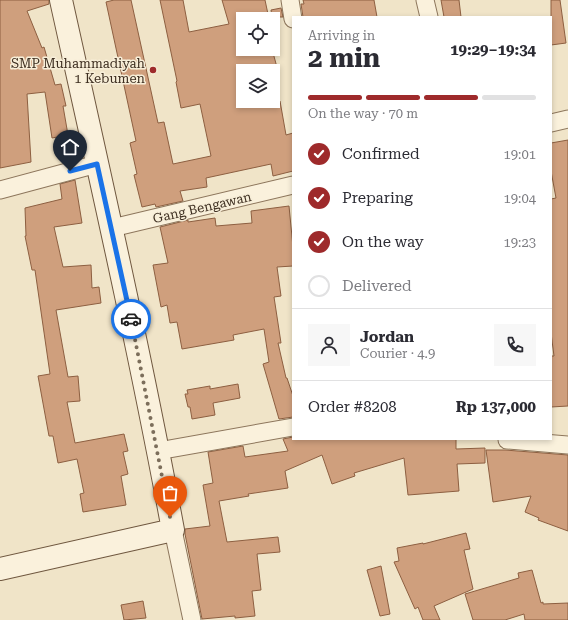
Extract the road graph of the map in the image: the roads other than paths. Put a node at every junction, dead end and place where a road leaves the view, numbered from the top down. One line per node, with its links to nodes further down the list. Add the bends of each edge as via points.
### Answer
1 (61, 0): 8 (main road)
2 (290, 0): 4 (street)
3 (425, 0): 5 (street)
4 (293, 16)
5 (429, 16)
6 (568, 119): 7 (street)
7 (552, 123)
8 (97, 164): 10 (street); 11 (main road)
9 (292, 185): 11 (street, Gang Bengawan)
10 (0, 190)
11 (112, 228): 15 (main road)
12 (292, 427): 15 (street)
13 (507, 440): 14 (street)
14 (568, 445)
15 (158, 451): 16 (main road)
16 (173, 530): 17 (main road); 18 (street)
17 (0, 569)
18 (192, 620)

